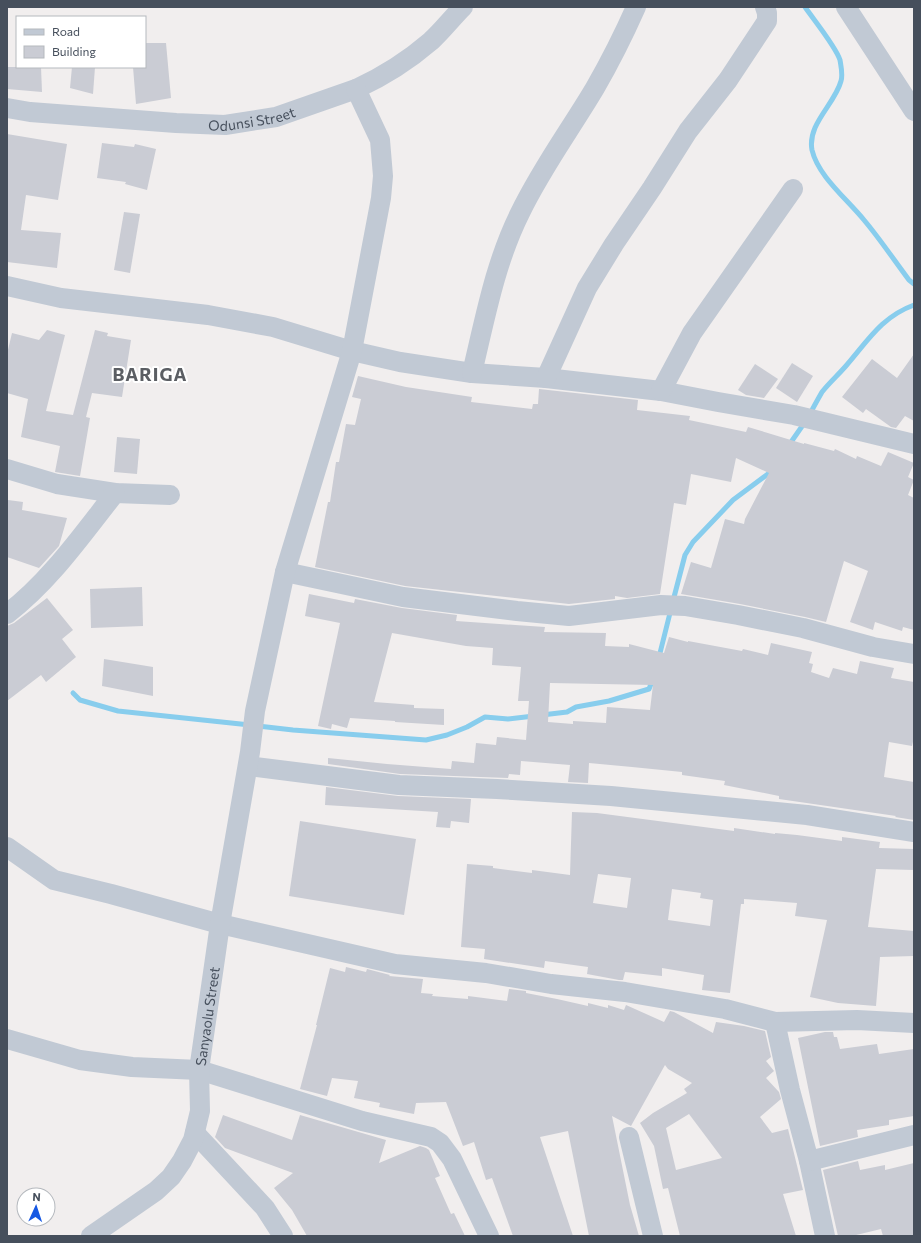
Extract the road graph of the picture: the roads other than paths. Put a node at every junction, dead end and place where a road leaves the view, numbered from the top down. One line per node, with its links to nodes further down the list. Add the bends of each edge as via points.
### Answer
1 (463, 7): 5 (street, Odunsi Street, via 416,53)
2 (636, 7): 11 (street, via 596,87 555,150 519,213 498,265)
3 (765, 7): 12 (street, via 767,21 728,80 688,131 587,288)
4 (846, 7): 7 (street)
5 (356, 90): 6 (street, Odunsi Street, via 276,117 225,125 30,112); 10 (street, Sanyaolu Street, via 380,140 383,176)
6 (7, 108)
7 (914, 111)
8 (793, 189): 13 (street, via 692,333)
9 (7, 286): 10 (street, via 61,298 208,315 266,326)
10 (352, 351): 11 (street, via 400,362); 18 (street, Sanyaolu Street)
11 (472, 372): 12 (street)
12 (546, 378): 13 (street)
13 (661, 391): 14 (street, via 794,415)
14 (914, 444)
15 (7, 469): 16 (street, via 57,484)
16 (115, 493): 17 (street); 19 (street, via 58,565 21,604)
17 (170, 495)
18 (285, 572): 20 (street, via 403,597 569,616 661,605 685,606 803,628 873,647); 21 (street, Sanyaolu Street, via 255,711)
19 (7, 614)
20 (914, 654)
21 (249, 759): 22 (street, via 399,785 611,796 807,815); 24 (street, Sanyaolu Street)
22 (914, 832)
23 (7, 847): 24 (street, via 54,880)
24 (220, 924): 25 (street, via 395,964 486,973 551,984 625,992 725,1009); 28 (street, Sanyaolu Street)
25 (775, 1022): 26 (street, via 857,1020); 32 (street)
26 (914, 1023)
27 (7, 1039): 28 (street, via 80,1060 132,1067)
28 (199, 1070): 29 (street, Sanyaolu Street, via 200,1111); 35 (street, via 362,1121 430,1137 440,1143 452,1159)
29 (195, 1133): 33 (street, Sanyaolu Street, via 171,1177 156,1191); 34 (street, via 265,1208)
30 (914, 1136): 32 (street)
31 (629, 1137): 36 (street)
32 (809, 1161): 37 (street)
33 (91, 1236)
34 (283, 1236)
35 (489, 1236)
36 (653, 1236)
37 (825, 1236)

